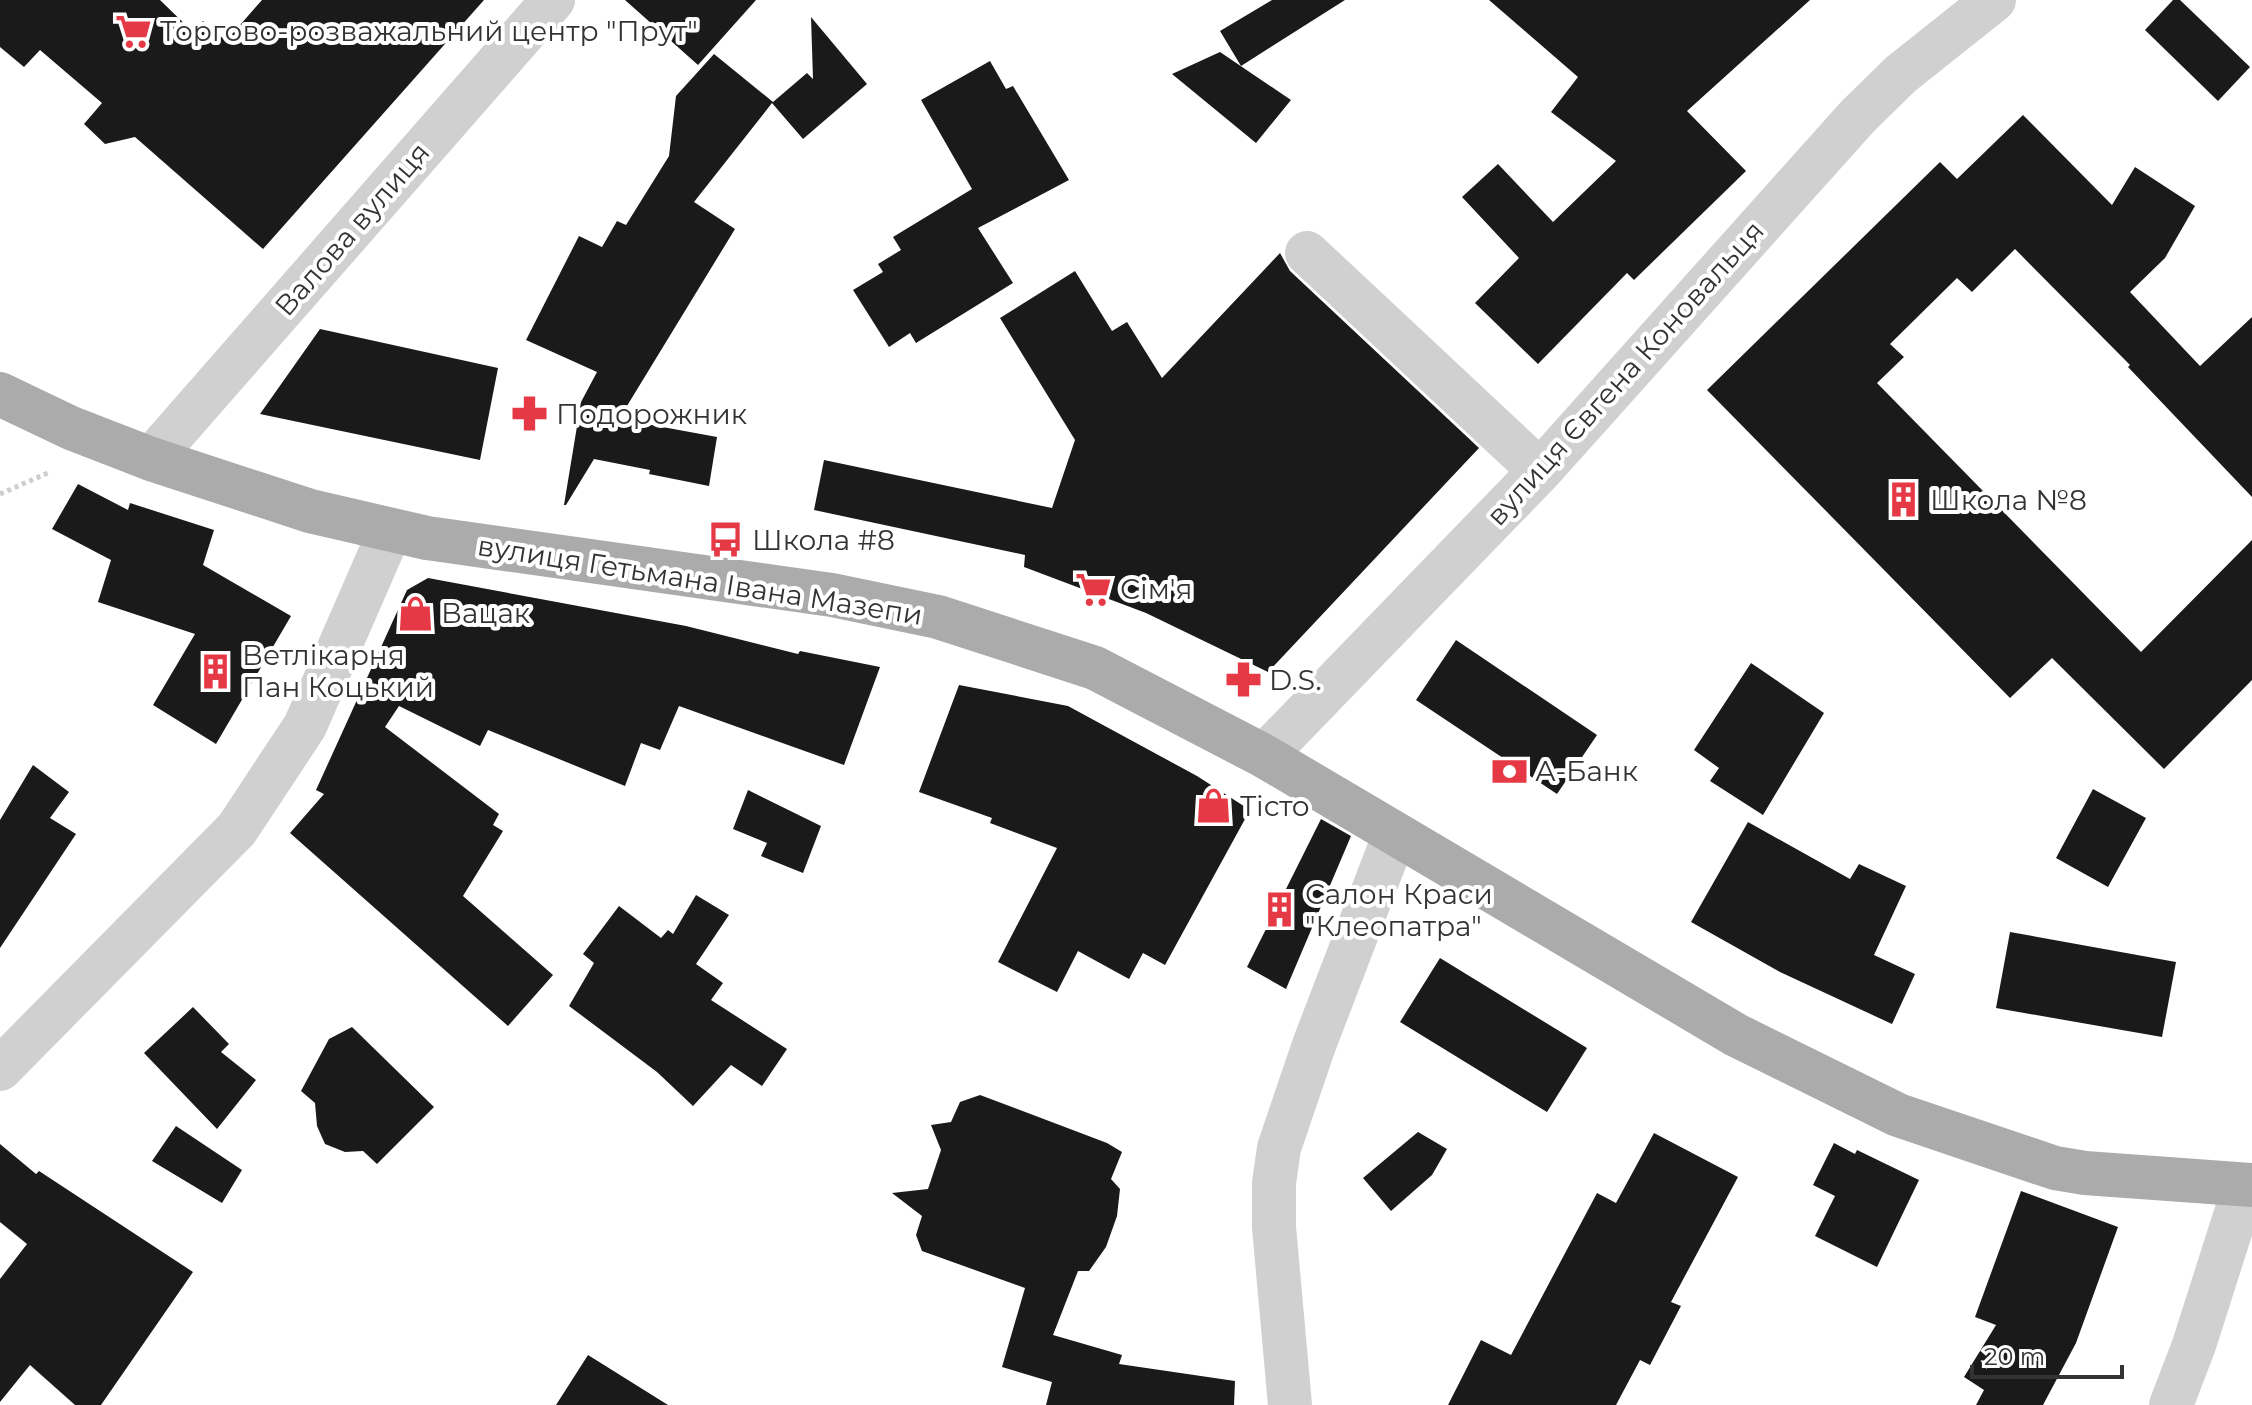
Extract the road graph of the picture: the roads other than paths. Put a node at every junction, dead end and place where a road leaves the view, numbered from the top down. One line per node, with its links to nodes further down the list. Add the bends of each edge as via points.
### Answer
1 (553, 0): 5 (street, Валова вулиця)
2 (1994, 0): 6 (street, вулиця Євгена Коновальця, via 1901,74 1858,116)
3 (1307, 253): 6 (street)
4 (0, 394): 5 (main road, вулиця Гетьмана Івана Мазепи)
5 (151, 459): 7 (main road, вулиця Гетьмана Івана Мазепи)
6 (1540, 471): 8 (street, вулиця Євгена Коновальця)
7 (390, 531): 8 (main road, вулиця Гетьмана Івана Мазепи, via 832,595 938,617 1095,668); 10 (street, via 305,726 237,829)
8 (1264, 756): 9 (main road, вулиця Гетьмана Івана Мазепи)
9 (1395, 834): 11 (main road, вулиця Гетьмана Івана Мазепи, via 1736,1035 1898,1115 2055,1168); 12 (street, via 1279,1148 1274,1227)
10 (0, 1069)
11 (2248, 1185): 13 (street)
12 (1290, 1405)
13 (2171, 1405)

